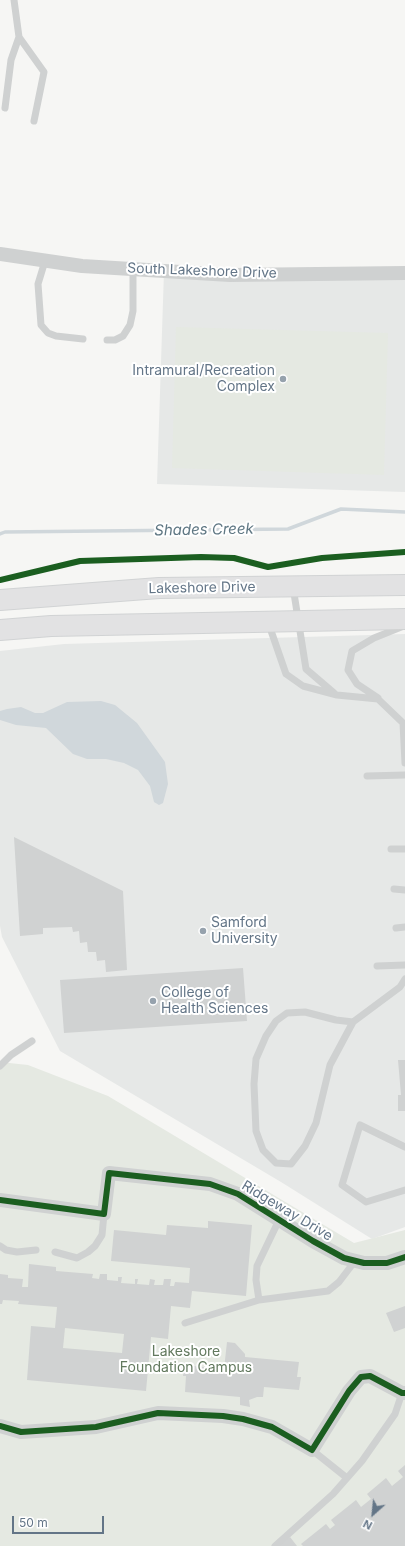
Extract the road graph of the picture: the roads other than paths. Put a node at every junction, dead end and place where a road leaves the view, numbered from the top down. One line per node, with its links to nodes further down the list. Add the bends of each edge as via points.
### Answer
1 (14, 0): 2 (lane)
2 (19, 37): 3 (lane, via 11,60); 4 (lane, via 44,72)
3 (5, 108)
4 (34, 121)
5 (0, 254): 6 (street, South Lakeshore Drive)
6 (45, 260): 7 (street, South Lakeshore Drive, via 82,266); 9 (lane, via 38,288 40,325 48,333 56,336)
7 (133, 269): 8 (street, South Lakeshore Drive, via 230,275); 10 (lane, via 133,311 130,325 124,336)
8 (405, 273)
9 (83, 339)
10 (107, 340)
11 (405, 585): 12 (main road, Lakeshore Drive)
12 (293, 587): 13 (main road, Lakeshore Drive, via 159,588); 17 (lane)
13 (50, 596): 14 (main road, Lakeshore Drive); 18 (main road)
14 (0, 600)
15 (405, 619): 17 (main road)
16 (267, 620): 17 (main road); 18 (main road); 21 (lane, via 286,674 303,686)
17 (298, 620): 21 (lane, via 306,669)
18 (51, 626): 20 (main road)
19 (405, 626): 22 (lane, via 374,638 352,651 348,670 357,684)
20 (0, 630)
21 (337, 695): 22 (lane)
22 (378, 699): 23 (lane)
23 (404, 723): 24 (lane)
24 (405, 763)
25 (405, 775): 26 (lane)
26 (367, 776)
27 (391, 849): 28 (lane)
28 (405, 850)
29 (394, 889): 30 (lane)
30 (405, 890)
31 (405, 927): 32 (lane)
32 (396, 928)
33 (405, 965): 34 (lane)
34 (377, 966)
35 (405, 979): 36 (lane, via 400,987)
36 (353, 1022): 36 (lane, via 330,1065 316,1122 305,1146 291,1164 276,1163 263,1150 256,1131 256,1059 266,1036 276,1021 287,1013 305,1012)
37 (32, 1042): 38 (lane, via 11,1055)
38 (0, 1066)
39 (405, 1146): 40 (lane, via 360,1124 342,1185 366,1202)
40 (405, 1190)
41 (0, 1200): 42 (street)
42 (104, 1214): 43 (street, Ridgeway Drive, via 109,1173 210,1184 238,1194); 46 (lane, via 102,1235 88,1252 77,1258)
43 (278, 1220): 48 (street, Ridgeway Drive, via 344,1258); 49 (lane, via 257,1266)
44 (0, 1246): 45 (lane, via 17,1252)
45 (36, 1250)
46 (55, 1252)
47 (405, 1257): 48 (street, Ridgeway Drive, via 387,1264)
48 (356, 1261): 49 (lane, via 328,1291)
49 (259, 1300): 50 (lane)
50 (185, 1323)
51 (404, 1393): 53 (street, via 370,1376 361,1376); 54 (lane, via 395,1414 379,1438)
52 (0, 1426): 53 (street, via 21,1432 96,1427 158,1413 218,1416 243,1419 272,1427)
53 (312, 1450): 54 (lane)
54 (347, 1478): 55 (lane)
55 (275, 1546)

